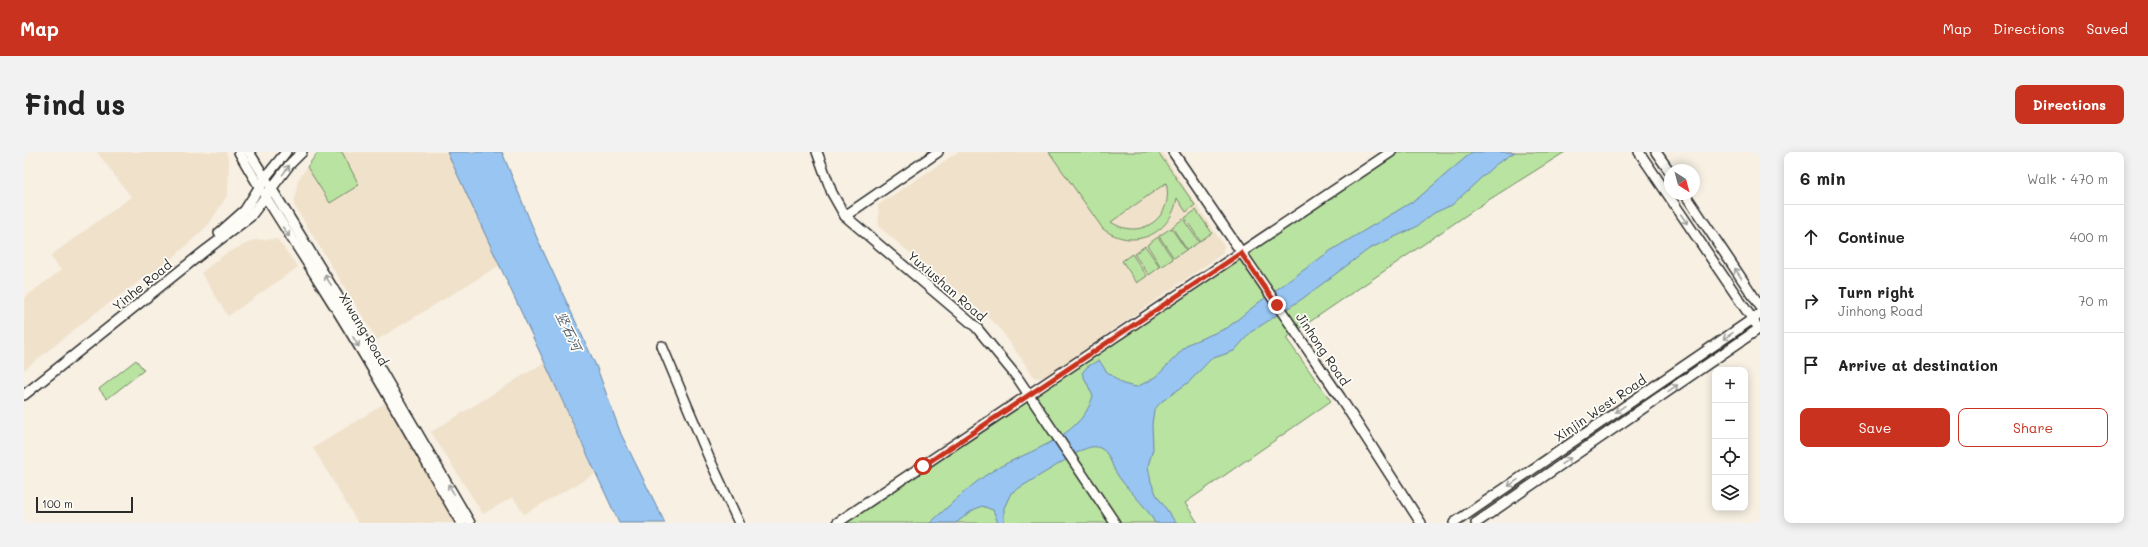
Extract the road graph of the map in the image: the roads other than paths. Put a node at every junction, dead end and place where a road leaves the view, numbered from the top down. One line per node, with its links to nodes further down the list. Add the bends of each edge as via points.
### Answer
1 (239, 152): 13 (main road, Xiwang Road)
2 (249, 152): 12 (main road, Xiwang Road)
3 (286, 152): 12 (main road, Yinhe Road)
4 (302, 152): 14 (main road, Yinhe Road, one-way to 4)
5 (816, 152): 17 (main road, Yuxiushan Road, via 832,193)
6 (938, 152): 17 (main road)
7 (1174, 152): 18 (main road, Jinhong Road)
8 (1391, 152): 18 (main road)
9 (1639, 152): 20 (main road, one-way to 20)
10 (1656, 152): 11 (main road)
11 (1664, 164)
12 (265, 178): 13 (main road, Yinhe Road); 14 (main road, Xiwang Road)
13 (259, 188): 15 (main road, Xiwang Road); 23 (main road, Yinhe Road, via 245,210 224,229)
14 (271, 190): 15 (main road, Yinhe Road); 27 (main road, Xiwang Road, one-way to 14, via 338,295)
15 (266, 199): 24 (main road, Yinhe Road, via 250,217); 26 (main road, Xiwang Road, one-way to 26, via 361,350)
16 (1689, 200): 19 (main road, one-way to 16)
17 (845, 216): 25 (main road, Yuxiushan Road, via 976,327)
18 (1241, 253): 25 (main road); 31 (main road, Jinhong Road, via 1340,397)
19 (1760, 306)
20 (1756, 317): 21 (main road); 32 (main road, Xinjin West Road, one-way to 32)
21 (1759, 330): 33 (main road, Xinjin West Road, one-way to 21)
22 (662, 346): 28 (main road)
23 (24, 389)
24 (24, 395)
25 (1030, 396): 29 (main road); 30 (main road, Yuxiushan Road)
26 (461, 523)
27 (470, 523)
28 (739, 523)
29 (837, 523)
30 (1115, 523)
31 (1421, 523)
32 (1454, 523)
33 (1476, 523)

